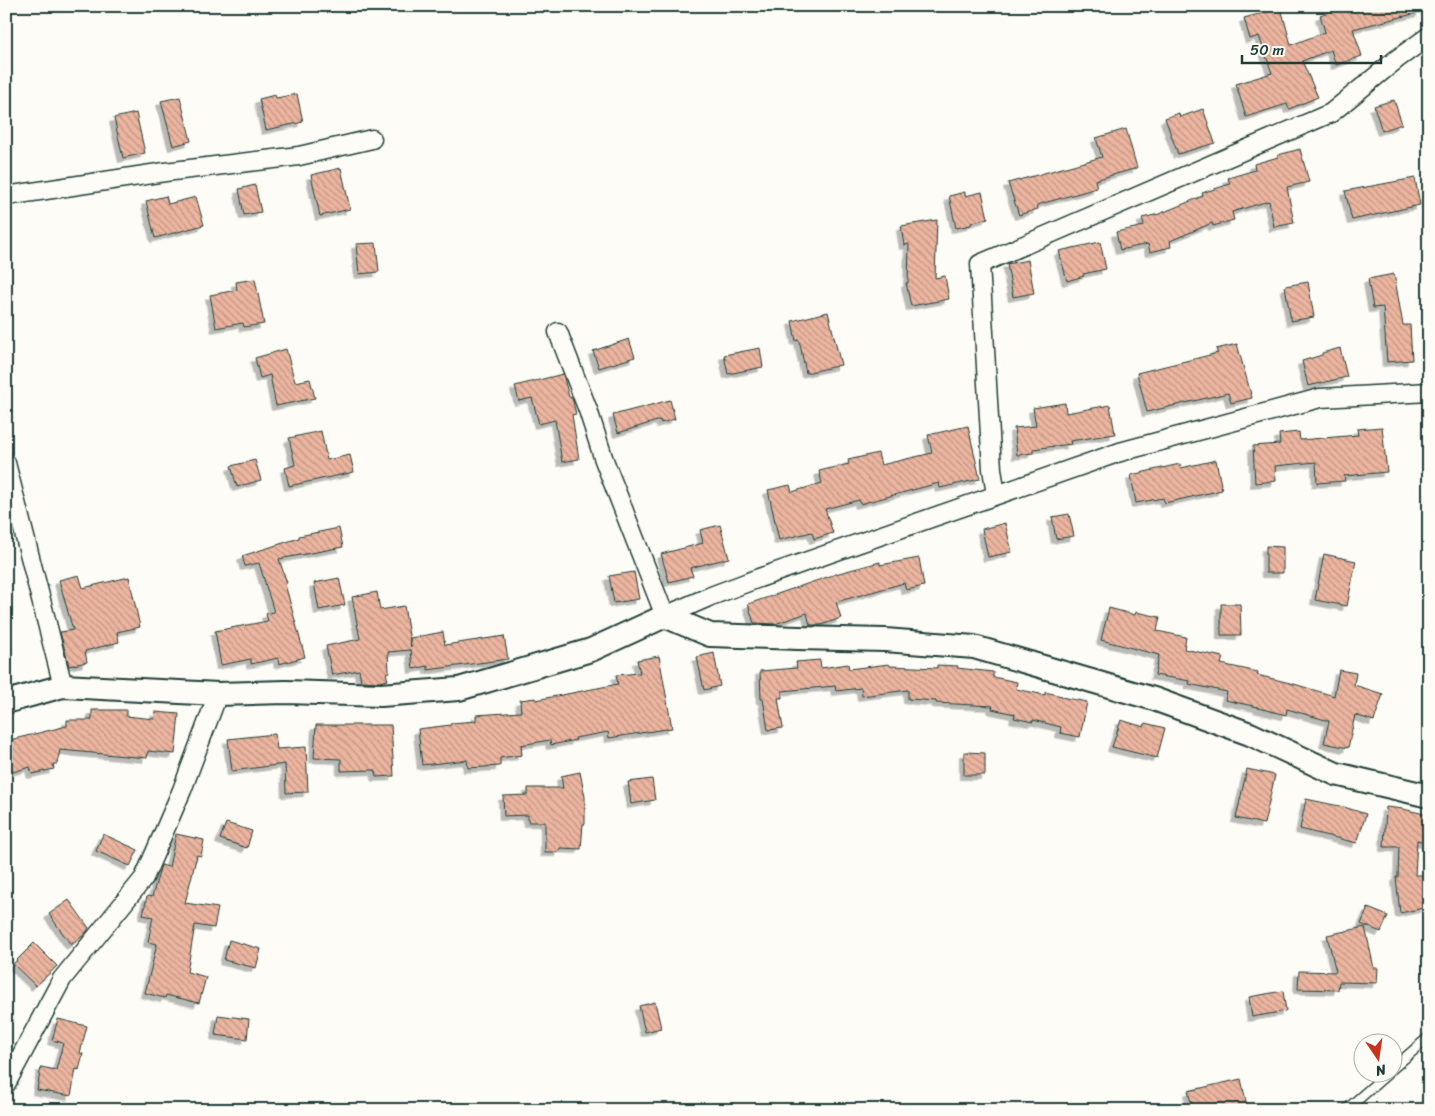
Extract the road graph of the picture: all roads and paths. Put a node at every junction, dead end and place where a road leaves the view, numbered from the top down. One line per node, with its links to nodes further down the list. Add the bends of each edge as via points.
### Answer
1 (1429, 36): 7 (street, via 1331,113 980,264)
2 (372, 139): 3 (street, via 299,156)
3 (6, 196)
4 (558, 332): 8 (street)
5 (1429, 392): 7 (street, via 1320,398 1120,452)
6 (6, 463): 9 (street)
7 (996, 495): 8 (street, via 759,578)
8 (665, 616): 10 (street, via 591,650 459,689 381,695); 12 (street, via 710,634 885,640 974,647 1154,699 1250,734 1336,774)
9 (63, 686): 10 (street); 11 (street)
10 (218, 694): 15 (street, via 144,878 62,979)
11 (6, 702)
12 (1429, 796)
13 (1429, 1037): 14 (lane)
14 (1402, 1060)
15 (6, 1084)
16 (1376, 1084): 17 (lane)
17 (1346, 1110)

